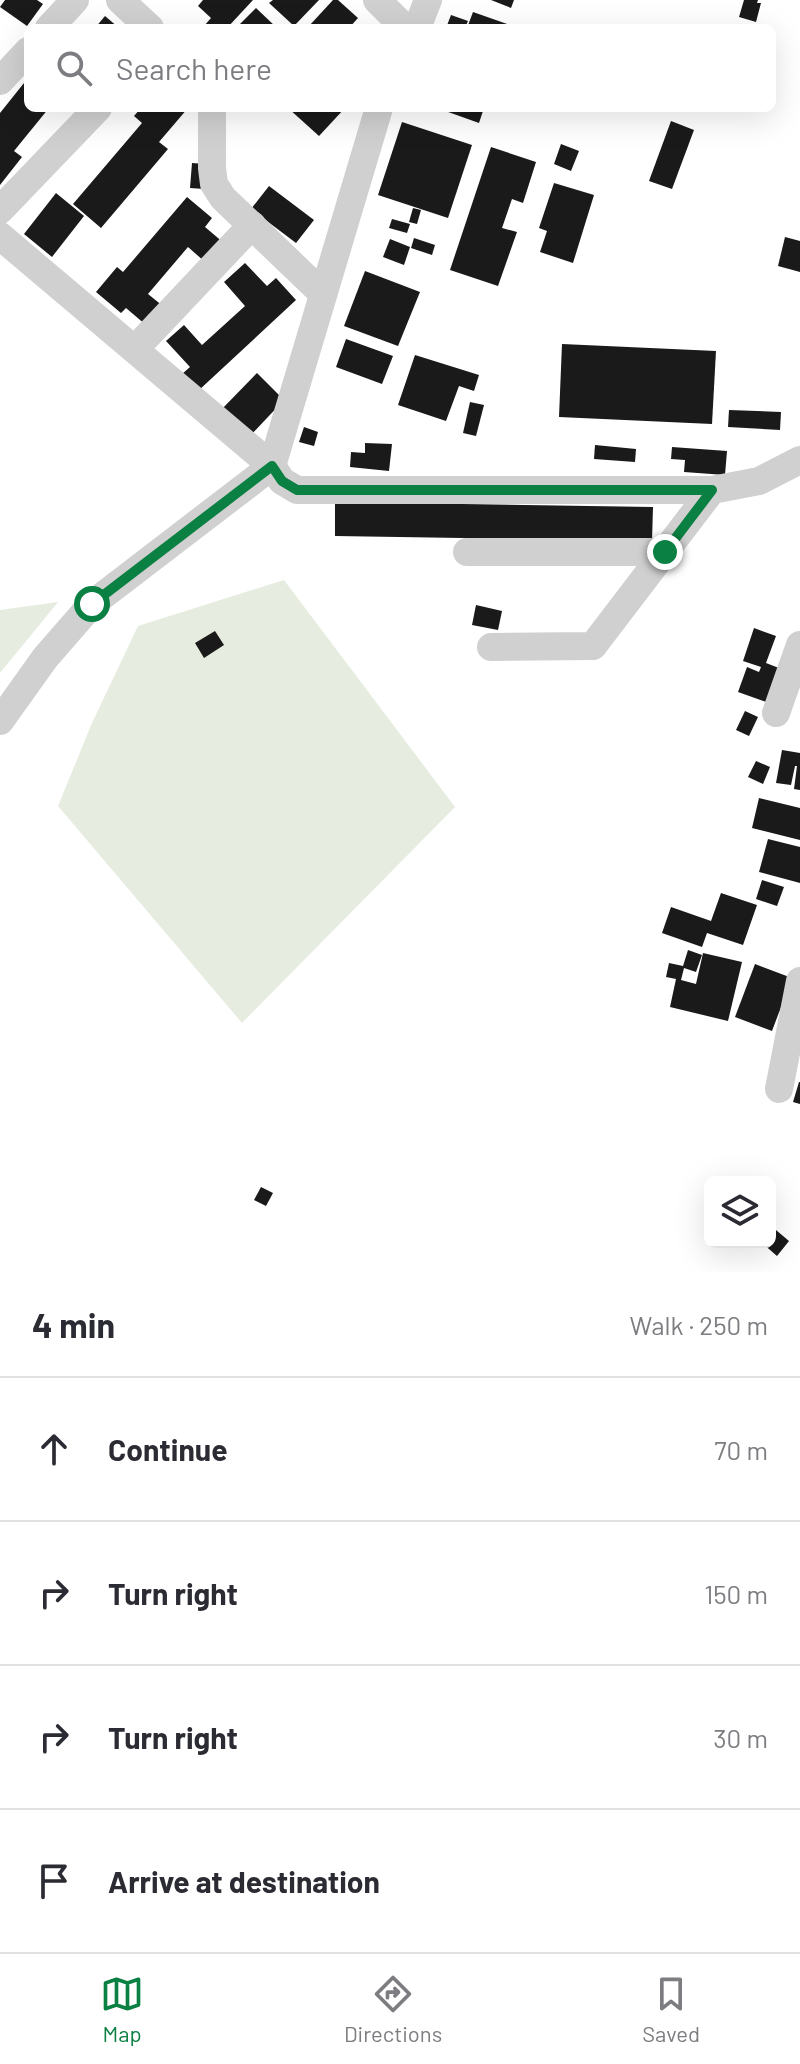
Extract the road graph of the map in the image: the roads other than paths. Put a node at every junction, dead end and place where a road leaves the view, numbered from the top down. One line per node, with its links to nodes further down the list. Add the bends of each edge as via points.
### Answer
1 (75, 0): 5 (street)
2 (120, 0): 6 (street)
3 (377, 0): 7 (street)
4 (428, 0): 8 (street)
5 (53, 24)
6 (146, 24)
7 (401, 24)
8 (419, 24)
9 (24, 55): 10 (street)
10 (0, 81)
11 (94, 112): 14 (street)
12 (212, 112): 15 (street, via 214,184)
13 (378, 112): 17 (street)
14 (0, 210)
15 (252, 225): 17 (street); 18 (street)
16 (0, 236): 18 (street)
17 (323, 294): 20 (street)
18 (135, 349): 20 (street)
19 (800, 460): 21 (street, via 759,481)
20 (272, 466): 21 (street, via 297,490); 27 (street, via 92,604)
21 (712, 490): 23 (street)
22 (467, 552): 23 (street)
23 (665, 552): 25 (street, via 593,646)
24 (800, 645): 26 (street)
25 (491, 647)
26 (776, 713)
27 (0, 721)
28 (800, 981): 29 (street)
29 (779, 1089)

